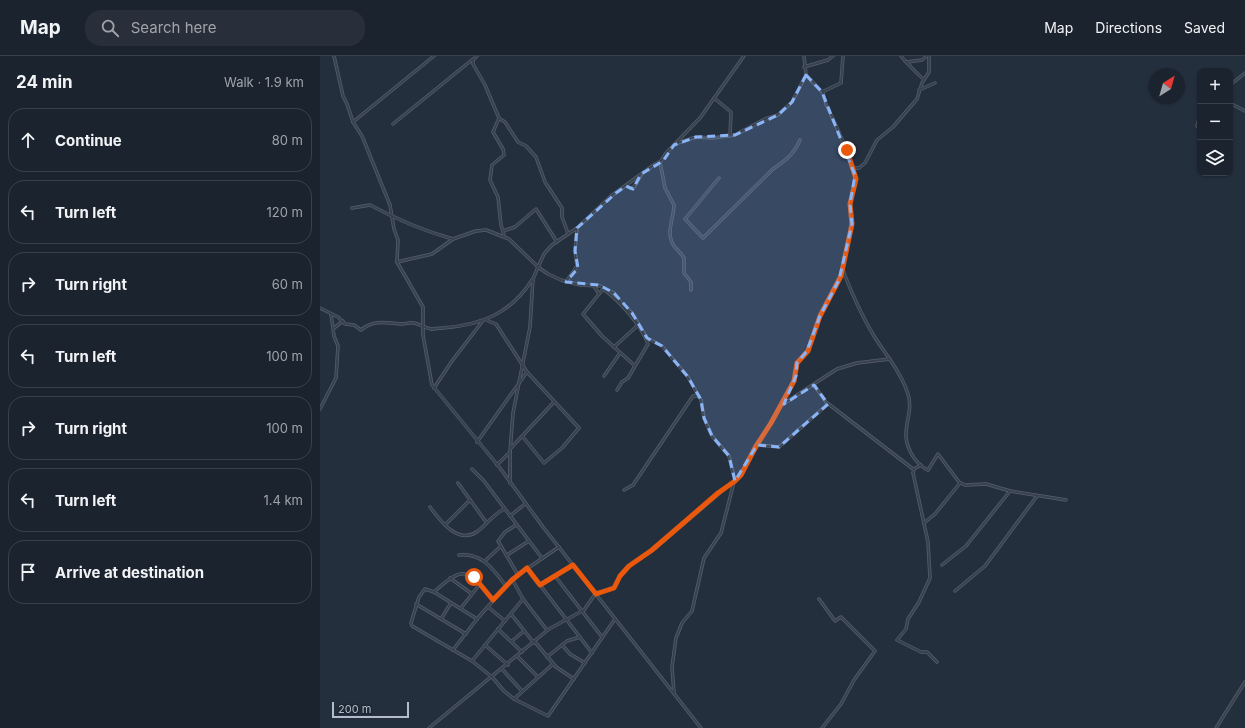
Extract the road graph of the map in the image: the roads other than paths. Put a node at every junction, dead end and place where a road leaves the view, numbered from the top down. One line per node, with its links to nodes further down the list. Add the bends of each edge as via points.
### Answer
1 (334, 56): 26 (street, via 339,86)
2 (434, 56): 26 (street)
3 (477, 56): 11 (street)
4 (744, 56): 22 (street)
5 (804, 56): 14 (street)
6 (826, 56): 12 (street)
7 (833, 56): 12 (street)
8 (843, 56): 21 (street, via 841,83)
9 (901, 56): 13 (street)
10 (928, 56): 13 (street, via 922,60); 17 (street, via 929,72)
11 (474, 59): 25 (street, via 473,65); 27 (street)
12 (830, 59): 14 (street)
13 (907, 62): 17 (street, via 914,68 918,77)
14 (804, 67): 16 (street)
15 (1245, 73): 18 (street)
16 (806, 75): 21 (street); 28 (street, via 792,102 778,115)
17 (924, 79): 20 (street)
18 (1233, 82)
19 (935, 83): 20 (street)
20 (920, 90): 32 (street, via 902,117 877,140 865,163 859,168)
21 (822, 92): 32 (street)
22 (714, 98): 28 (street, via 731,112); 30 (street, via 700,118)
23 (1232, 104): 24 (street)
24 (1245, 111)
25 (500, 118): 39 (street, via 493,132 504,155 492,165 490,178 498,197); 40 (street, via 518,142 526,146 536,157 545,182 562,208 562,217)
26 (353, 122): 37 (street, via 362,136)
27 (393, 124)
28 (730, 136): 30 (street, via 699,136)
29 (800, 140): 34 (street, via 785,162 773,169 703,238 685,219)
30 (674, 145): 31 (street)
31 (660, 162): 33 (street); 51 (street, via 665,188 674,205 669,230 671,240 684,258 684,272 691,282)
32 (852, 168): 46 (street, via 856,179 850,204 852,224)
33 (641, 174): 35 (street); 35 (street, via 634,187)
34 (719, 178)
35 (626, 186): 38 (street, via 611,196)
36 (352, 208): 37 (street, via 370,205)
37 (393, 216): 42 (street); 44 (street, via 398,240)
38 (577, 228): 40 (street); 48 (street, via 577,268)
39 (503, 231): 41 (street); 43 (street, via 515,227 536,209)
40 (568, 234): 43 (street)
41 (505, 235): 42 (street, via 479,230); 45 (street)
42 (453, 239): 44 (street, via 432,254)
43 (557, 242): 45 (street, via 544,254)
44 (396, 262): 58 (street, via 421,301 425,314)
45 (538, 267): 47 (street); 48 (street)
46 (842, 269): 62 (street, via 868,325); 74 (street, via 820,316 808,351 797,363 796,376)
47 (533, 279): 55 (street, via 516,302); 63 (street, via 531,316)
48 (566, 282): 49 (street)
49 (594, 286): 50 (street); 52 (street)
50 (604, 288): 52 (street); 57 (street); 71 (street, via 617,296 623,306 632,313 647,338 662,346 688,377)
51 (691, 290)
52 (599, 294): 60 (street, via 583,314)
53 (320, 308): 54 (street)
54 (330, 313): 56 (street); 59 (street)
55 (484, 320): 58 (street, via 454,328); 63 (street, via 496,324); 69 (street)
56 (343, 322): 58 (street, via 361,330 368,324 385,322 414,323); 59 (street)
57 (637, 326): 60 (street); 64 (street, via 648,344)
58 (423, 327): 69 (street, via 429,376)
59 (334, 328): 75 (street, via 338,346 336,378)
60 (614, 347): 61 (street)
61 (620, 353): 64 (street); 66 (street)
62 (890, 359): 68 (street, via 857,363 837,369); 81 (street, via 909,397 907,445)
63 (523, 365): 65 (street); 67 (street)
64 (634, 365): 70 (street, via 628,378)
65 (527, 372): 67 (street); 72 (street)
66 (604, 376)
67 (518, 385): 77 (street); 79 (street)
68 (814, 385): 73 (street); 74 (street)
69 (434, 388): 77 (street)
70 (617, 390)
71 (699, 396): 84 (street, via 704,418 712,436 729,456); 88 (street, via 692,396 633,485)
72 (554, 402): 76 (street); 76 (street, via 578,425 579,428 573,436 544,463)
73 (828, 404): 78 (street, via 779,447); 83 (street)
74 (780, 406): 78 (street)
75 (320, 409)
76 (523, 437): 79 (street)
77 (477, 442): 80 (street)
78 (757, 445): 84 (street)
79 (510, 450): 80 (street); 87 (street)
80 (497, 465): 87 (street)
81 (921, 465): 83 (street); 85 (street, via 928,470 938,454)
82 (472, 469): 95 (street)
83 (913, 469): 98 (street)
84 (735, 482): 121 (street, via 629,566 614,588); 162 (street, via 721,534 704,558 692,611 682,623 676,638 672,668)
85 (960, 483): 89 (street, via 989,484); 98 (street, via 935,514)
86 (458, 484): 91 (street)
87 (510, 484): 93 (street)
88 (624, 490)
89 (1010, 491): 90 (street); 109 (street, via 966,546)
90 (1037, 496): 92 (street); 118 (street, via 985,566)
91 (470, 500): 97 (street); 100 (street)
92 (1066, 500)
93 (525, 504): 96 (street); 103 (street)
94 (430, 507): 100 (street)
95 (504, 509): 96 (street); 97 (street)
96 (510, 516): 99 (street)
97 (486, 522): 100 (street, via 477,532 467,534 453,532)
98 (924, 523): 152 (street, via 930,578 908,619 906,629 897,640 921,652 927,652)
99 (516, 524): 101 (street); 102 (street, via 498,539)
100 (445, 525)
101 (529, 541): 105 (street); 106 (street)
102 (501, 546): 105 (street); 107 (street)
103 (559, 547): 106 (street); 108 (street)
104 (459, 555): 107 (street, via 472,555)
105 (507, 555): 111 (street)
106 (542, 558): 110 (street)
107 (486, 561): 117 (street)
108 (573, 565): 112 (street); 121 (street)
109 (942, 565)
110 (527, 568): 111 (street); 116 (street)
111 (518, 575): 114 (street)
112 (555, 576): 116 (street); 129 (street)
113 (450, 578): 115 (street, via 456,574 468,574); 119 (street); 120 (street)
114 (512, 580): 117 (street); 122 (street)
115 (480, 584): 120 (street); 124 (street)
116 (540, 585): 134 (street)
117 (506, 586): 124 (street)
118 (955, 591)
119 (434, 592): 125 (street); 126 (street, via 423,590)
120 (472, 594): 128 (street)
121 (596, 594): 129 (street); 133 (street)
122 (523, 599): 130 (street); 137 (street)
123 (818, 599): 166 (street, via 835,622 842,617 875,651 854,680 841,704)
124 (493, 600): 127 (street)
125 (451, 603): 128 (street); 131 (street)
126 (416, 604): 131 (street); 146 (street, via 412,626)
127 (488, 607): 132 (street); 135 (street)
128 (460, 608): 132 (street)
129 (582, 611): 134 (street); 141 (street)
130 (511, 614): 135 (street); 138 (street)
131 (441, 619): 139 (street)
132 (477, 619): 139 (street)
133 (615, 619): 141 (street); 162 (street)
134 (566, 620): 137 (street); 140 (street)
135 (505, 621): 136 (street)
136 (498, 629): 142 (street); 144 (street)
137 (548, 630): 143 (street)
138 (524, 631): 142 (street); 143 (street)
139 (466, 634): 146 (street)
140 (580, 637): 145 (street); 148 (street)
141 (602, 637): 148 (street)
142 (512, 641): 147 (street)
143 (534, 642): 147 (street); 150 (street)
144 (485, 645): 151 (street); 155 (street)
145 (562, 645): 150 (street); 153 (street, via 570,654)
146 (453, 650): 151 (street)
147 (522, 652): 149 (street)
148 (592, 653): 153 (street)
149 (518, 656): 155 (street); 158 (street)
150 (547, 657): 154 (street)
151 (472, 661): 157 (street)
152 (937, 662)
153 (585, 663): 159 (street)
154 (553, 664): 158 (street); 159 (street)
155 (508, 665): 156 (street)
156 (502, 670): 157 (street); 161 (street)
157 (492, 677): 163 (street); 164 (street)
158 (538, 677): 161 (street)
159 (574, 679): 163 (street, via 548,716)
160 (1245, 682): 167 (street)
161 (522, 691): 163 (street)
162 (675, 695): 165 (street)
163 (514, 699)
164 (429, 728)
165 (701, 728)
166 (822, 728)
167 (1216, 728)

